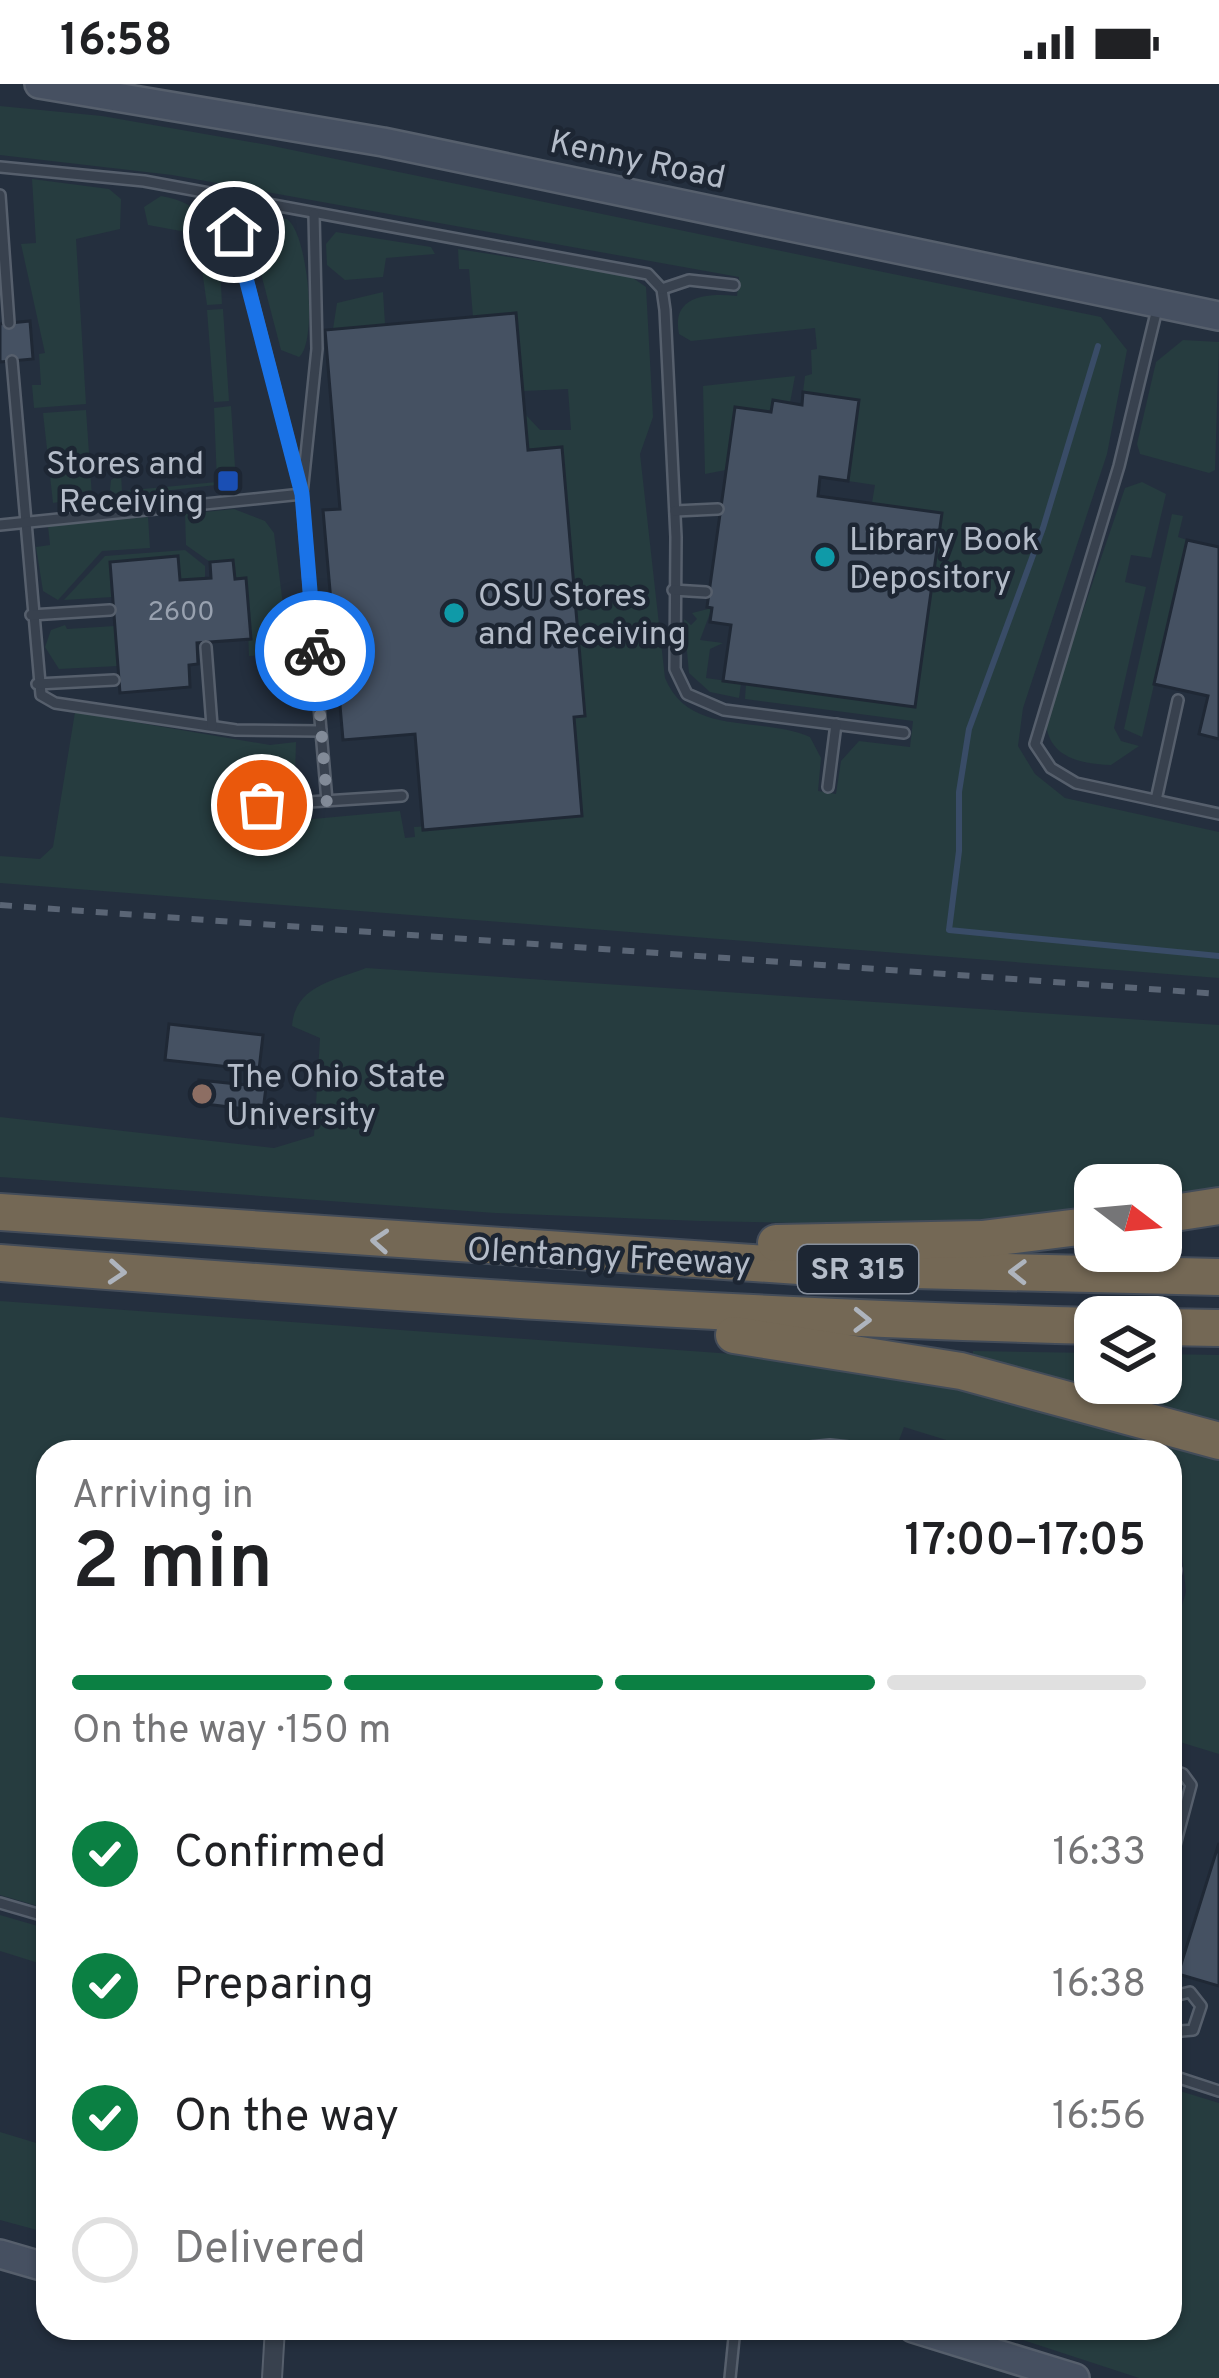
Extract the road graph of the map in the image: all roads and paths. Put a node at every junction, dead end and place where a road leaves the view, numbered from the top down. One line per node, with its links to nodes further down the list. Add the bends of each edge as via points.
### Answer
1 (39, 84): 8 (main road, Kenny Road, via 383,142)
2 (0, 167): 4 (lane)
3 (0, 195): 10 (lane)
4 (225, 196): 5 (lane); 14 (lane)
5 (314, 214): 7 (lane, via 630,267); 14 (lane, via 317,349)
6 (734, 285): 7 (lane, via 689,280)
7 (662, 289): 16 (lane)
8 (1158, 304): 9 (main road, Kenny Road); 33 (lane, via 1119,466 1035,743 1051,769 1076,783)
9 (1219, 316)
10 (9, 323)
11 (12, 361): 12 (lane)
12 (16, 420): 13 (lane); 17 (lane)
13 (0, 422)
14 (302, 494): 17 (lane); 29 (lane)
15 (718, 509): 16 (lane)
16 (675, 511): 19 (lane)
17 (25, 521): 18 (lane); 22 (lane)
18 (0, 525)
19 (673, 590): 20 (lane); 27 (lane, via 675,669 687,694 724,710)
20 (706, 592)
21 (110, 610): 22 (lane)
22 (31, 615): 25 (lane)
23 (206, 647): 28 (lane)
24 (114, 680): 25 (lane)
25 (37, 684): 28 (lane, via 55,703)
26 (1178, 700): 33 (lane)
27 (836, 724): 30 (lane); 31 (lane)
28 (212, 726): 29 (lane)
29 (321, 731): 34 (lane)
30 (904, 733)
31 (828, 788)
32 (402, 796): 34 (lane)
33 (1156, 800): 36 (lane)
34 (327, 801): 35 (lane)
35 (262, 805)
36 (1219, 814)
37 (1219, 1206): 39 (highway)
38 (0, 1212): 41 (highway, Olentangy Freeway / SR 315, one-way to 38)
39 (1182, 1212)
40 (1074, 1228): 41 (highway, via 982,1239)
41 (496, 1250): 43 (highway, Olentangy Freeway / SR 315, one-way to 41, via 828,1268)
42 (0, 1263): 44 (highway, Olentangy Freeway / SR 315, one-way to 44)
43 (1219, 1276)
44 (493, 1301): 45 (highway, Olentangy Freeway / SR 315, one-way to 45); 48 (highway, via 961,1371)
45 (1074, 1325)
46 (1182, 1328): 47 (highway)
47 (1219, 1328)
48 (1219, 1441)
49 (1182, 1774): 50 (lane, via 1191,1786)
50 (1182, 1819)
51 (0, 1903): 52 (lane)
52 (36, 1914)
53 (1182, 1995): 54 (lane, via 1201,2006 1193,2030)
54 (1182, 2031)
55 (1182, 2079): 56 (lane)
56 (1219, 2091)
57 (0, 2254): 58 (main road)
58 (36, 2264)
59 (274, 2340): 62 (street)
60 (734, 2340): 63 (lane)
61 (964, 2340): 64 (main road)
62 (272, 2378)
63 (730, 2378)
64 (1075, 2378)

